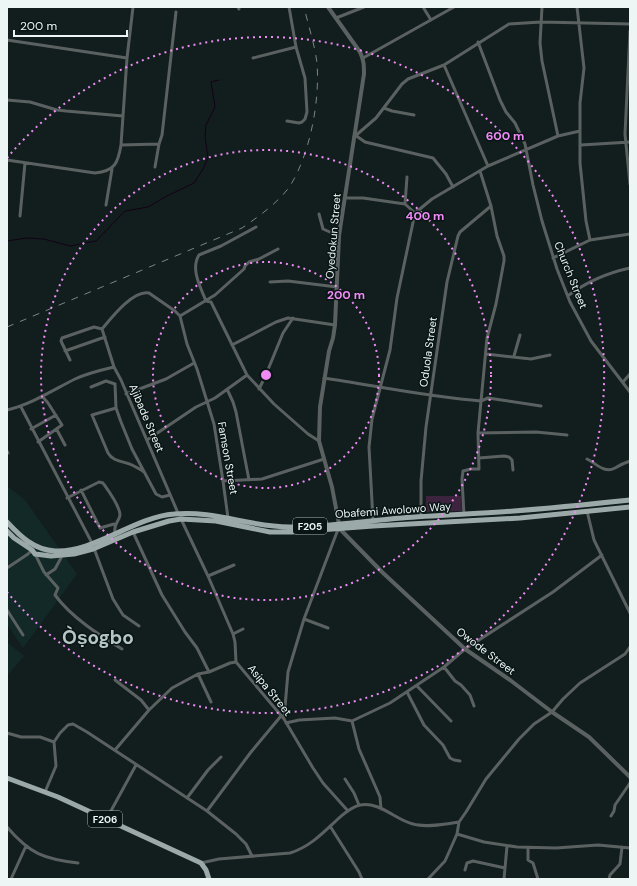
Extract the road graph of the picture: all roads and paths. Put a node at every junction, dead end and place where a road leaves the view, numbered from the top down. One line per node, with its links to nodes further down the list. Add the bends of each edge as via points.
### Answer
1 (133, 7): 19 (street)
2 (289, 7): 18 (street)
3 (328, 7): 10 (street)
4 (364, 7): 10 (street)
5 (423, 7): 11 (street)
6 (454, 7): 11 (street)
7 (542, 7): 12 (street)
8 (578, 7): 13 (street)
9 (176, 12): 33 (street)
10 (336, 18): 21 (street)
11 (431, 20): 21 (street)
12 (541, 22): 13 (street); 17 (street, via 509,24); 30 (street, via 542,61)
13 (580, 23): 14 (street); 28 (street, via 584,68)
14 (630, 24)
15 (630, 31): 32 (street, via 625,134)
16 (7, 40): 19 (street)
17 (478, 42): 22 (street); 36 (street, Church Street, via 500,100 522,137)
18 (296, 47): 20 (street); 27 (street, via 305,78 307,116 299,123)
19 (127, 58): 26 (street)
20 (253, 58)
21 (363, 58): 31 (street, Oyedokun Street, via 364,74)
22 (444, 65): 24 (street, via 408,79); 39 (street)
23 (7, 100): 26 (street, via 30,102 62,111)
24 (384, 108): 25 (street); 29 (street)
25 (414, 115)
26 (123, 116): 34 (street)
27 (286, 121)
28 (580, 131): 30 (street); 35 (street)
29 (355, 135): 31 (street); 45 (street, via 365,142 434,158)
30 (558, 136): 36 (street)
31 (353, 140): 46 (street, Oyedokun Street)
32 (628, 142): 35 (street); 44 (street)
33 (159, 144): 34 (street); 40 (street)
34 (121, 145): 41 (street, via 119,157)
35 (581, 145): 56 (street, via 580,163)
36 (526, 151): 39 (street); 58 (street, Church Street, via 537,203)
37 (7, 160): 38 (street)
38 (25, 163): 41 (street, via 95,173); 52 (street)
39 (488, 166): 42 (street)
40 (156, 167)
41 (112, 169): 48 (street)
42 (480, 171): 45 (street); 49 (street)
43 (407, 178): 47 (street)
44 (630, 184)
45 (453, 187): 50 (street)
46 (345, 198): 47 (street); 55 (street, Oyedokun Street)
47 (405, 204): 50 (street)
48 (106, 205)
49 (491, 206): 72 (street, via 504,256); 91 (street, Oduola Street, via 458,236 447,282)
50 (415, 213): 86 (street, via 397,298 390,350)
51 (319, 214): 55 (street, via 323,229)
52 (20, 216)
53 (256, 227): 63 (street, via 199,255 196,264 197,277)
54 (630, 234): 56 (street)
55 (339, 236): 61 (street, Oyedokun Street)
56 (590, 240): 58 (street)
57 (278, 249): 63 (street, via 249,262 224,288)
58 (553, 258): 62 (street, Church Street)
59 (630, 268): 62 (street, via 596,278)
60 (270, 282): 61 (street, via 288,281)
61 (337, 287): 66 (street, Oyedokun Street)
62 (569, 295): 82 (street, Church Street, via 570,302 591,341)
63 (206, 301): 64 (street); 70 (street, via 211,302)
64 (180, 316): 67 (street, via 150,293 145,292 125,305); 76 (street)
65 (293, 318): 66 (street); 70 (street, via 282,319); 85 (street, via 283,333)
66 (335, 324): 80 (street, Oyedokun Street)
67 (102, 329): 69 (street, Ajibade Street); 71 (street, via 94,327 66,336 61,341)
68 (520, 335): 74 (street)
69 (105, 337): 71 (street); 77 (street, Ajibade Street)
70 (232, 345): 79 (street)
71 (65, 350): 75 (street)
72 (486, 354): 74 (street); 92 (street)
73 (550, 355): 74 (street, via 531,359)
74 (514, 356)
75 (70, 360)
76 (194, 363): 89 (street, via 166,379); 93 (street, Famson Street)
77 (114, 366): 81 (street, Ajibade Street); 90 (street, via 82,377)
78 (630, 374): 82 (street)
79 (247, 375): 85 (street); 87 (street)
80 (324, 378): 86 (street); 104 (street, Oyedokun Street)
81 (121, 380): 83 (street); 89 (street, Ajibade Street)
82 (623, 382): 88 (street, Church Street)
83 (115, 384): 84 (street, via 106,381); 96 (street)
84 (91, 386)
85 (259, 388): 104 (street, via 292,420)
86 (379, 388): 91 (street); 125 (street, via 369,447)
87 (227, 389): 93 (street); 113 (street, via 236,412)
88 (630, 392)
89 (126, 394): 103 (street, Ajibade Street)
90 (42, 396): 95 (street); 98 (street)
91 (431, 396): 92 (street); 123 (street, Oduola Street, via 421,481)
92 (481, 401): 94 (street, via 488,398); 101 (street)
93 (208, 402): 103 (street, via 196,407); 114 (street, Famson Street)
94 (542, 406)
95 (20, 407): 97 (street); 99 (street)
96 (116, 408): 112 (street, via 132,449); 112 (street, via 92,415 108,453 110,457)
97 (7, 410)
98 (56, 414): 99 (street); 100 (street, via 62,425)
99 (31, 429): 105 (street)
100 (57, 430): 105 (street); 106 (street)
101 (478, 432): 102 (street); 107 (street)
102 (567, 435)
103 (147, 440): 116 (street, Ajibade Street)
104 (319, 441): 108 (street, Oyedokun Street)
105 (38, 442): 117 (street)
106 (65, 444)
107 (479, 458): 111 (street, via 507,456 512,460); 122 (street, via 479,469 463,471)
108 (325, 459): 113 (street, via 278,475); 130 (street, Oyedokun Street)
109 (588, 459): 110 (street, via 606,470)
110 (630, 461)
111 (513, 470)
112 (146, 472): 116 (street, via 158,496)
113 (249, 480): 114 (street)
114 (224, 481): 124 (street, Famson Street)
115 (81, 490): 117 (street); 128 (street, via 100,528); 128 (street, via 98,482 103,483 120,512)
116 (170, 495): 121 (street, Ajibade Street)
117 (67, 498): 134 (street)
118 (629, 500): 119 (main road); 122 (main road, Obafemi Awolowo Way / F205)
119 (629, 507): 120 (main road, Obafemi Awolowo Way / F205)
120 (587, 511): 130 (main road, Obafemi Awolowo Way / F205, via 499,519); 136 (street, via 594,540)
121 (178, 513): 124 (main road, Obafemi Awolowo Way / F205, via 200,513); 129 (main road, Obafemi Awolowo Way / F205, via 153,518)
122 (464, 515): 123 (main road, Obafemi Awolowo Way / F205)
123 (421, 517): 125 (main road, Obafemi Awolowo Way / F205)
124 (228, 518): 130 (main road, Obafemi Awolowo Way / F205, via 269,526)
125 (373, 520): 130 (main road, Obafemi Awolowo Way / F205)
126 (7, 522): 134 (main road, Obafemi Awolowo Way / F205, via 20,537 48,550)
127 (182, 522): 130 (main road, Obafemi Awolowo Way / F205, via 216,521 270,532); 133 (main road, Obafemi Awolowo Way / F205, via 169,521); 141 (street, Asipa Street)
128 (114, 524): 132 (street)
129 (129, 527): 132 (main road, Obafemi Awolowo Way / F205); 133 (street)
130 (339, 527): 144 (street); 152 (street, Owode Street, via 382,572)
131 (7, 531): 135 (main road, Obafemi Awolowo Way / F205)
132 (115, 532): 134 (main road, Obafemi Awolowo Way / F205)
133 (133, 532): 134 (main road, Obafemi Awolowo Way / F205); 155 (street, via 162,595 197,648)
134 (92, 546): 137 (main road, Obafemi Awolowo Way / F205); 145 (street, via 113,599 123,615)
135 (33, 552): 137 (main road, Obafemi Awolowo Way / F205); 139 (street); 140 (street)
136 (602, 555): 143 (street); 152 (street, via 553,592)
137 (62, 556): 140 (street, via 56,569)
138 (234, 565): 141 (street)
139 (7, 568)
140 (46, 575): 151 (street, via 57,586 55,595 64,607 100,636)
141 (208, 576): 148 (street, Asipa Street)
142 (7, 610): 149 (street)
143 (630, 613)
144 (304, 619): 146 (street); 165 (street, via 288,672)
145 (139, 626)
146 (328, 628)
147 (242, 629): 148 (street)
148 (233, 634): 153 (street, Asipa Street)
149 (23, 635)
150 (630, 647): 163 (street, via 625,654 580,683)
151 (122, 649)
152 (465, 650): 154 (street); 163 (street, Owode Street)
153 (236, 662): 155 (street); 164 (street, Asipa Street)
154 (444, 667): 158 (street); 161 (street, via 470,695)
155 (209, 672): 156 (street)
156 (198, 674): 160 (street); 162 (street, via 172,688)
157 (115, 680): 162 (street, via 141,700)
158 (417, 686): 159 (street); 167 (street)
159 (407, 692): 166 (street); 173 (street, via 424,725 444,745 450,758)
160 (211, 702)
161 (474, 706)
162 (149, 710): 171 (street)
163 (552, 712): 175 (street, Owode Street, via 589,737); 187 (street, via 534,724 519,739 486,779)
164 (281, 716): 165 (street, Asipa Street); 183 (street)
165 (284, 719): 168 (street, Asipa Street)
166 (352, 721): 168 (street, via 335,718); 182 (street, via 359,749 380,797)
167 (451, 721)
168 (286, 723): 184 (street, Asipa Street, via 313,768)
169 (7, 733): 170 (street, via 22,737 40,736)
170 (54, 742): 171 (street, via 71,724); 179 (street, via 56,766)
171 (115, 750): 174 (street)
172 (221, 757): 180 (street)
173 (460, 761)
174 (136, 765): 180 (street); 186 (street)
175 (630, 776)
176 (7, 778): 179 (main road, F206)
177 (345, 779): 181 (street)
178 (630, 783): 185 (street, via 615,805)
179 (45, 792): 186 (main road, F206)
180 (188, 798): 183 (street)
181 (359, 805): 182 (street, via 366,804); 184 (street)
182 (381, 809): 187 (street, via 415,825)
183 (207, 810): 196 (street, via 246,844)
184 (348, 811): 188 (street)
185 (611, 816)
186 (106, 820): 198 (main road, F206)
187 (459, 822): 190 (street)
188 (330, 826): 196 (street, via 299,850); 203 (street)
189 (7, 827): 191 (street)
190 (457, 834): 192 (street); 204 (street, via 445,861)
191 (26, 846): 197 (street, via 56,860); 201 (street)
192 (506, 846): 194 (street); 199 (street)
193 (622, 846): 194 (street); 195 (street); 207 (street, via 620,864)
194 (528, 848): 206 (street, via 528,860 533,863)
195 (630, 848)
196 (252, 856): 198 (street)
197 (78, 863)
198 (201, 863): 202 (main road)
199 (505, 868): 200 (street, via 473,861 467,863); 205 (street)
200 (465, 870)
201 (11, 879)
202 (209, 879)
203 (362, 879)
204 (428, 879)
205 (504, 879)
206 (538, 879)
207 (609, 879)

